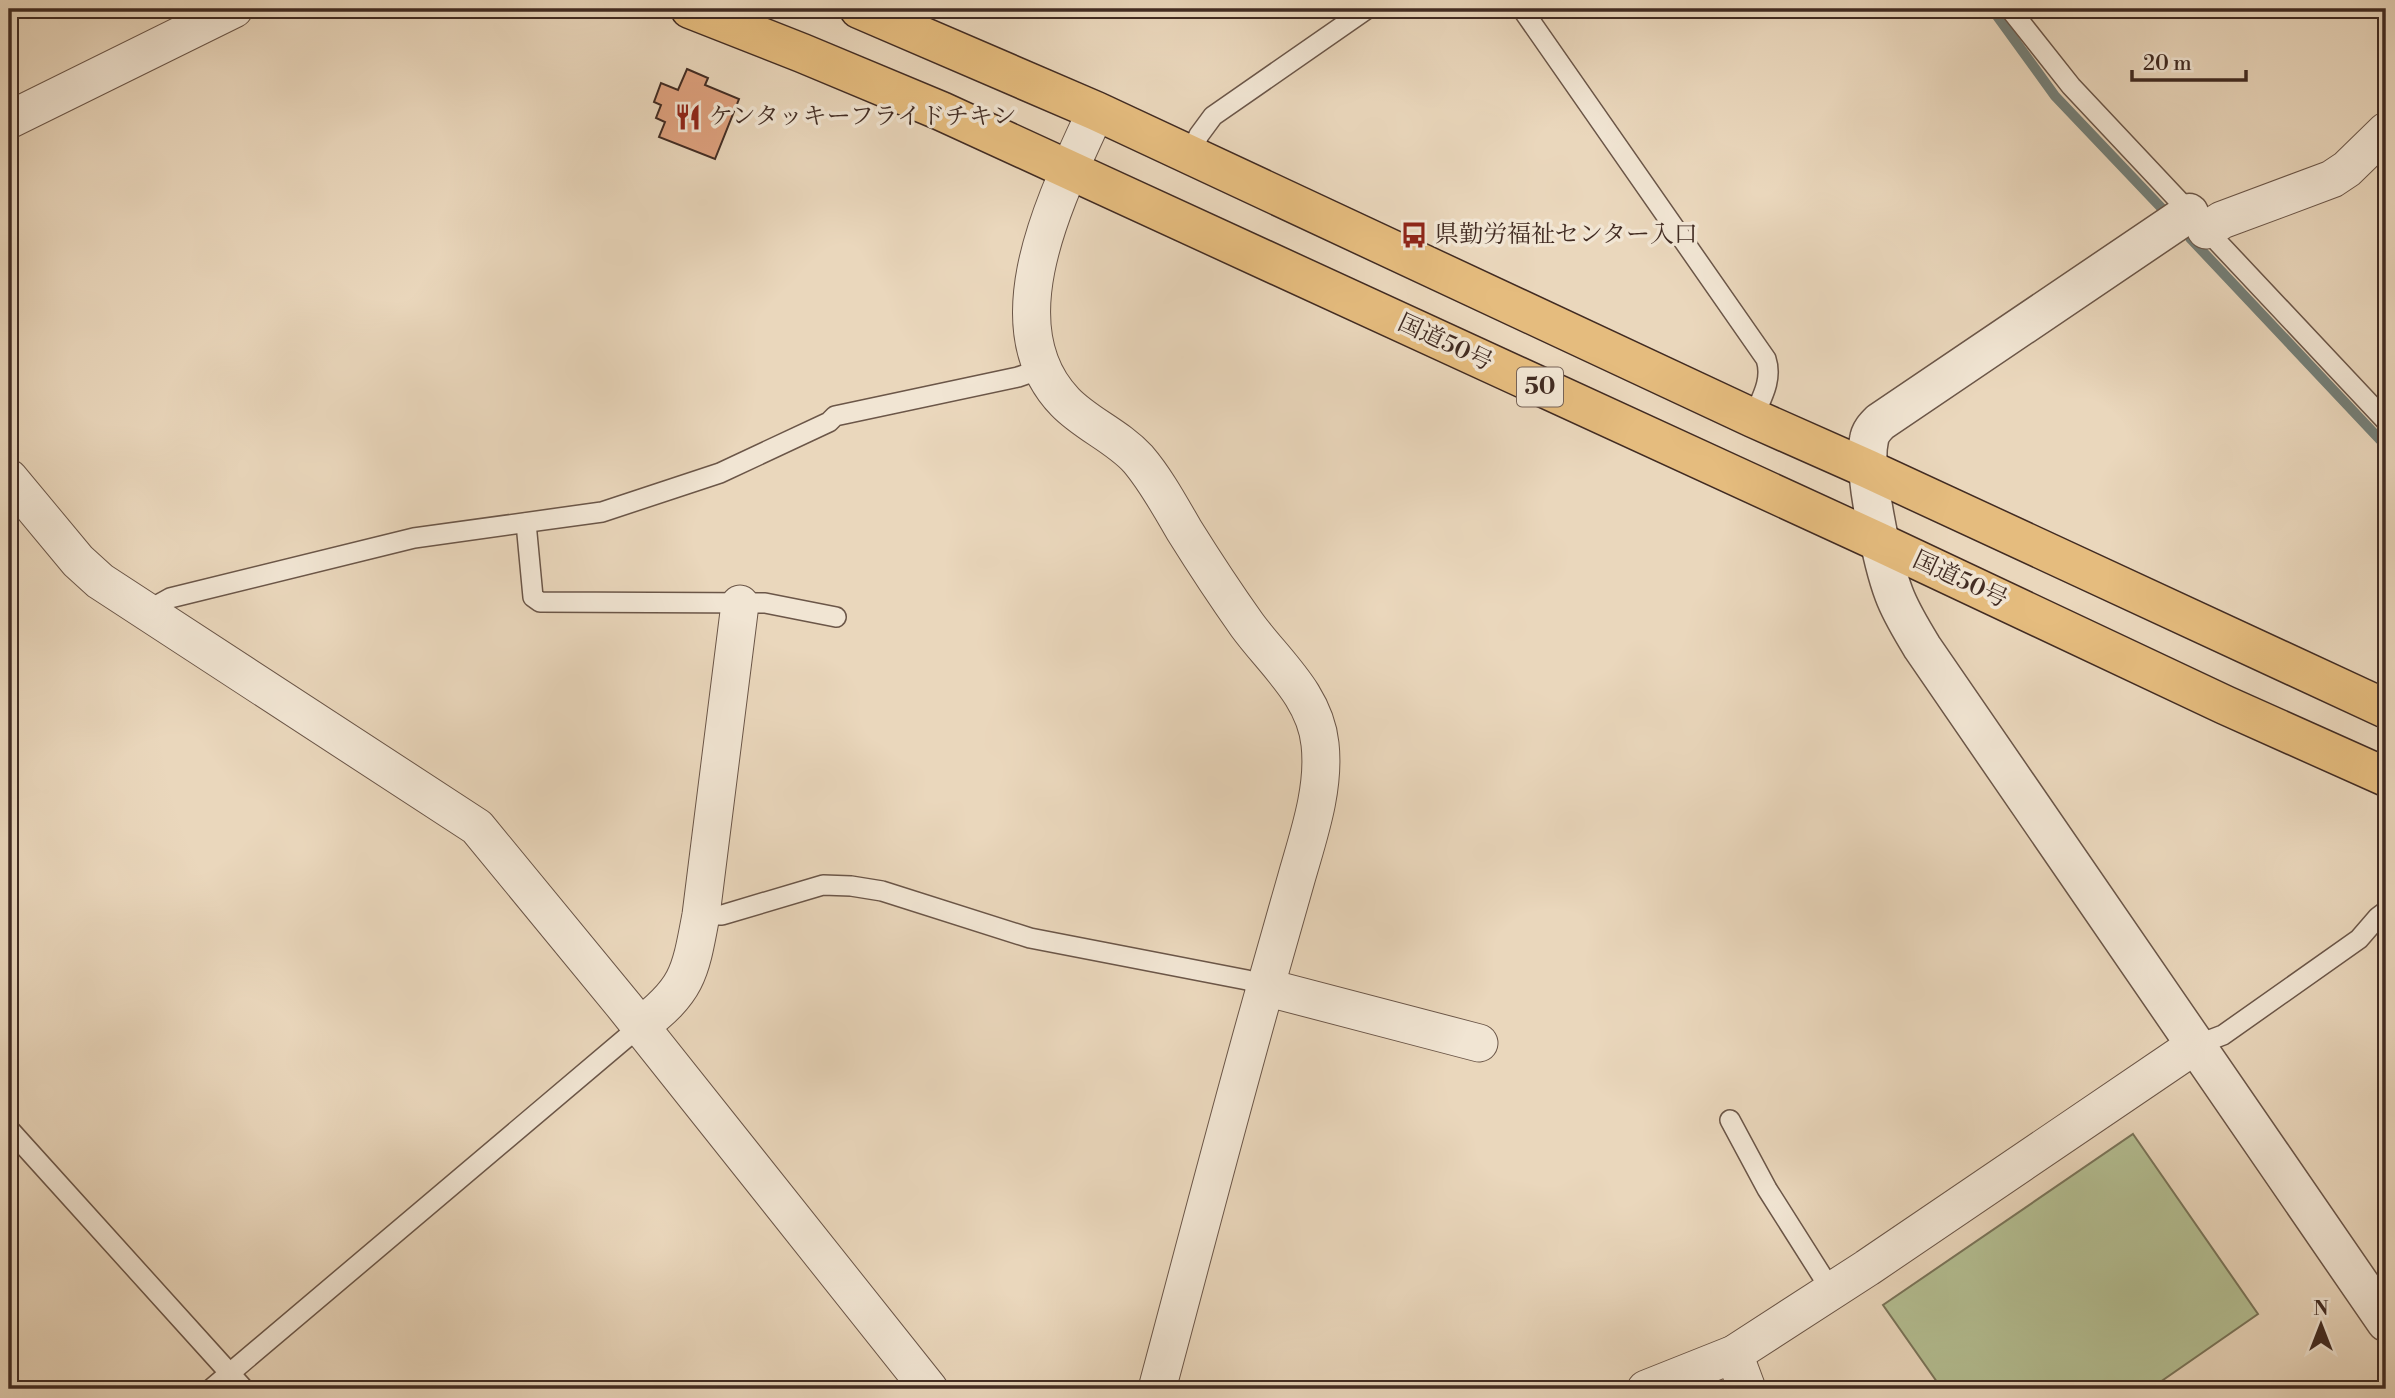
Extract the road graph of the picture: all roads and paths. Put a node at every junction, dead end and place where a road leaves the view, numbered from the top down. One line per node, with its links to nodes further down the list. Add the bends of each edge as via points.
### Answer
1 (234, 9): 8 (street)
2 (690, 9): 11 (highway, 国道50号 / 50, via 857,75)
3 (859, 9): 7 (highway, 50)
4 (1367, 9): 10 (lane, via 1213,116)
5 (1522, 9): 14 (lane, via 1766,359 1770,370)
6 (2010, 9): 12 (lane, via 2071,86)
7 (1096, 111): 10 (highway, 50); 11 (street)
8 (9, 120)
9 (2386, 131): 12 (street, via 2332,179 2222,220)
10 (1190, 155): 14 (highway, 50)
11 (1069, 169): 13 (street, via 1051,214 1031,307 1033,342); 19 (highway, 国道50号 / 50)
12 (2197, 222): 15 (lane); 16 (street, via 1881,422 1869,438)
13 (1041, 369): 18 (lane, via 849,411 676,489 602,512); 27 (street, via 1067,404 1135,456 1151,476 1217,583 1297,686 1312,713 1320,743 1320,777 1310,831)
14 (1752, 418): 16 (highway, 50)
15 (2386, 421)
16 (1868, 469): 19 (street); 23 (highway, 50)
17 (9, 478): 21 (street, via 78,561)
18 (526, 523): 20 (lane, via 533,597 540,602); 21 (lane, via 414,538 170,598)
19 (1880, 542): 24 (highway, 国道50号 / 50); 30 (street, via 1894,594 1922,647)
20 (740, 604): 22 (lane, via 765,603); 26 (street)
21 (152, 614): 28 (street, via 477,827)
22 (836, 617)
23 (2386, 709)
24 (2386, 777)
25 (2386, 911): 30 (lane, via 2359,939 2223,1035)
26 (701, 915): 27 (lane, via 722,915 823,885 851,886 882,891 1030,937); 28 (street, via 692,963 677,994)
27 (1265, 987): 29 (street); 40 (street)
28 (639, 1027): 36 (lane); 39 (street)
29 (1479, 1043)
30 (2194, 1046): 33 (street); 34 (street)
31 (1730, 1120): 33 (lane)
32 (9, 1129): 36 (lane)
33 (1831, 1290): 35 (street)
34 (2386, 1322)
35 (1734, 1354): 41 (street); 42 (street)
36 (230, 1373): 37 (lane); 38 (lane)
37 (211, 1389)
38 (244, 1389)
39 (929, 1389)
40 (1157, 1389)
41 (1646, 1389)
42 (1747, 1389)

